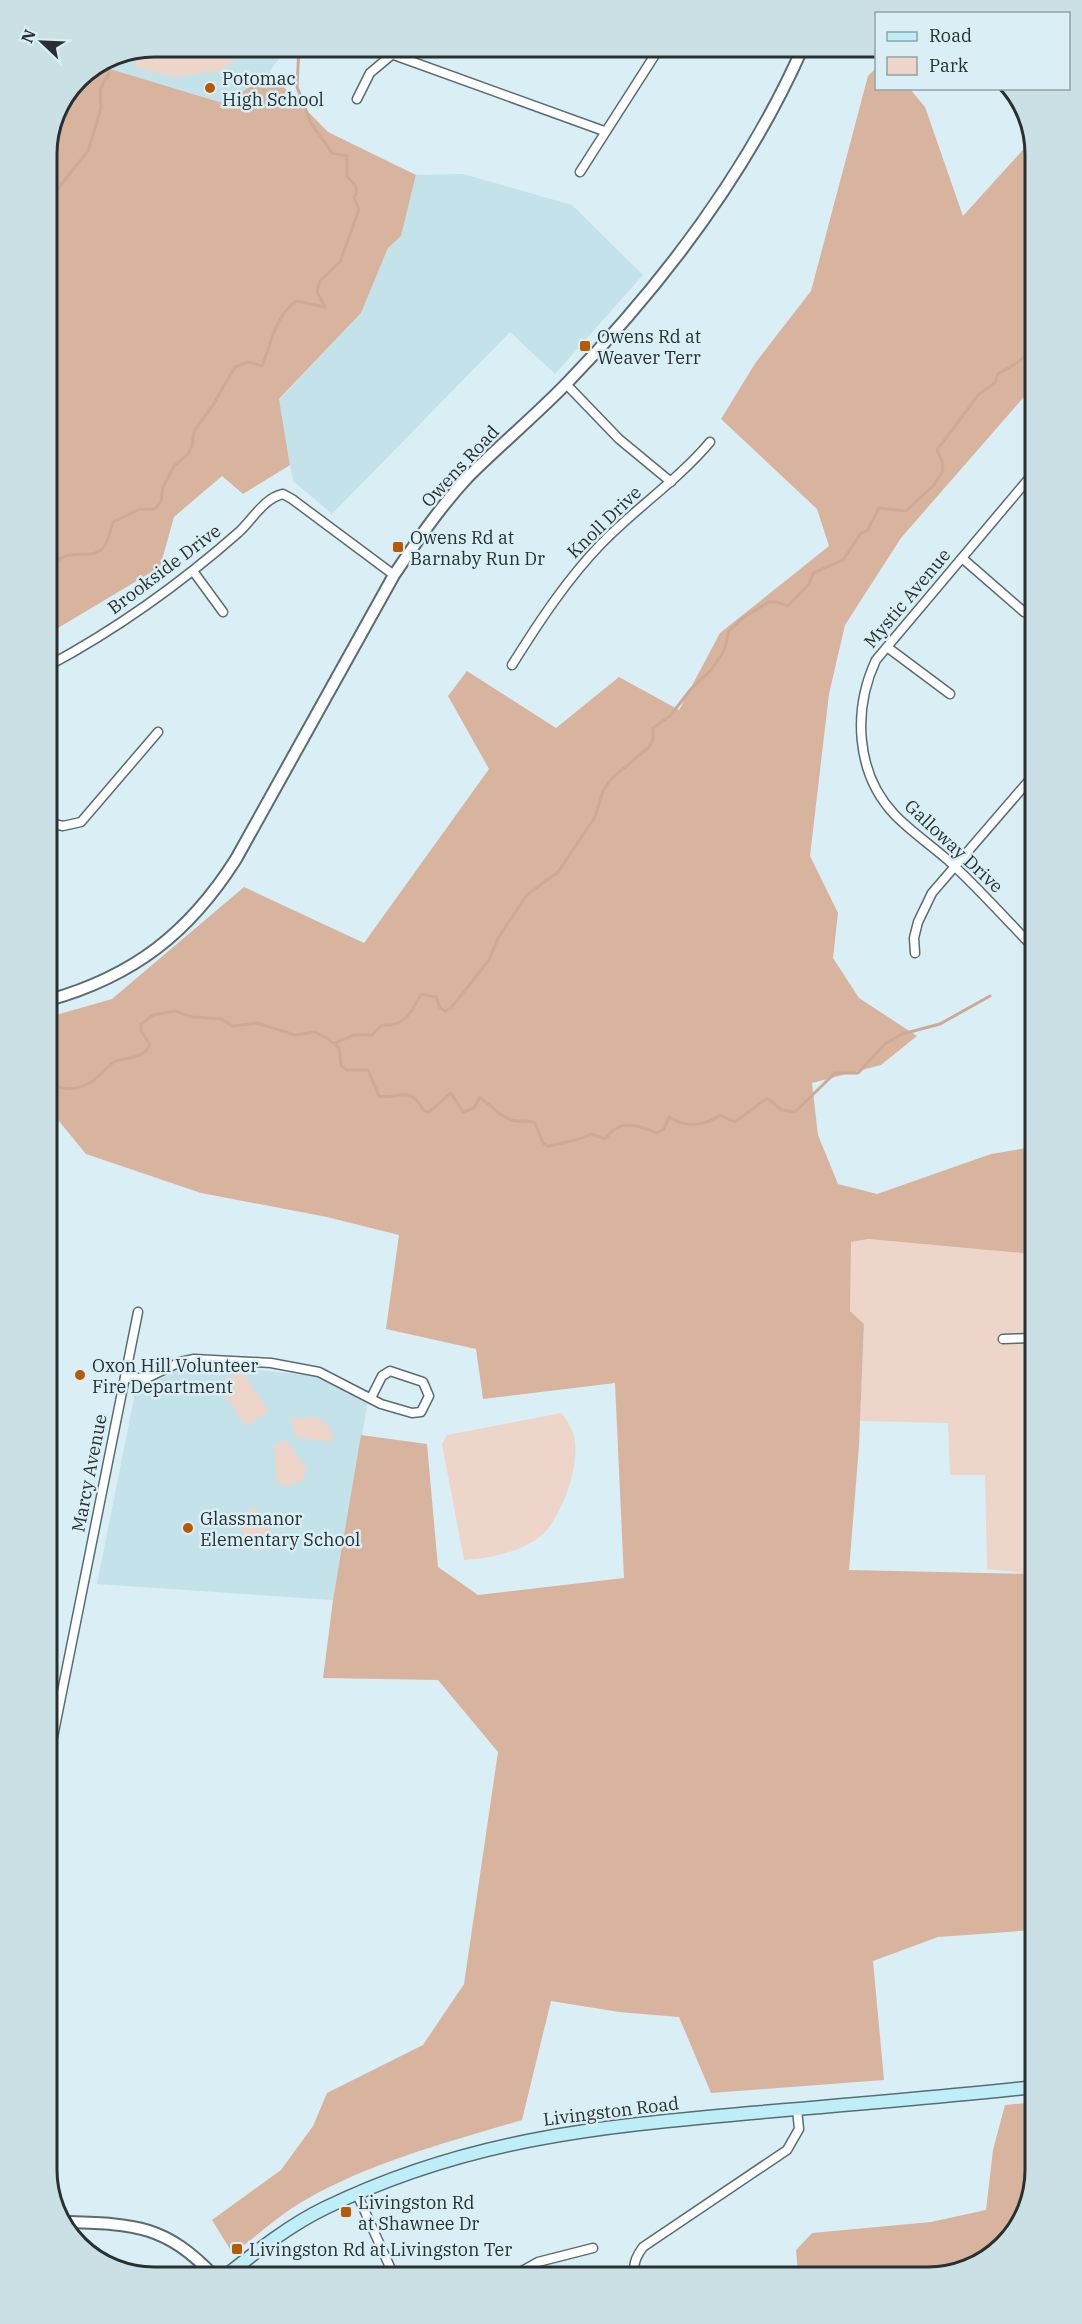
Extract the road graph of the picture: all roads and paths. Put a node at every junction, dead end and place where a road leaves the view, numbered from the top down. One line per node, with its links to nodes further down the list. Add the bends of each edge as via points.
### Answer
1 (388, 57): 5 (street, via 370,73)
2 (399, 57): 6 (street)
3 (653, 57): 6 (street)
4 (796, 57): 8 (street, Owens Road, via 773,110 720,199 677,258)
5 (357, 99)
6 (604, 131): 7 (street)
7 (580, 172)
8 (566, 384): 10 (street, via 619,439); 14 (street, Owens Road, via 467,479 433,518)
9 (710, 442): 10 (street, Knoll Drive)
10 (671, 482): 19 (street, Knoll Drive, via 603,542 578,570)
11 (1025, 483): 12 (street, Mystic Avenue)
12 (962, 558): 16 (street); 17 (street, Mystic Avenue)
13 (193, 572): 14 (street, Brookside Drive, via 274,496 283,494); 15 (street); 18 (street, Brookside Drive, via 115,627)
14 (394, 575): 28 (street, Owens Road, via 236,859 209,900 175,934 132,967)
15 (224, 612)
16 (1024, 612)
17 (887, 647): 20 (street); 22 (street, Mystic Avenue, via 866,681 861,732)
18 (57, 661)
19 (512, 665)
20 (950, 694)
21 (158, 732): 24 (street, via 81,822)
22 (865, 762): 25 (street, Galloway Drive, via 893,813)
23 (1025, 785): 25 (street)
24 (57, 825)
25 (954, 866): 26 (street, Galloway Drive); 27 (street, via 922,909 915,931)
26 (1025, 939)
27 (915, 953)
28 (57, 997)
29 (138, 1312): 32 (street, Marcy Avenue)
30 (1025, 1338): 31 (street)
31 (1003, 1339)
32 (125, 1377): 33 (street, via 147,1378 194,1359 271,1363 319,1372); 34 (street, Marcy Avenue)
33 (371, 1398): 33 (street, via 420,1413 429,1396 423,1382 390,1371 382,1376)
34 (57, 1717)
35 (1025, 2089): 36 (main road, Livingston Road)
36 (797, 2109): 37 (main road, Livingston Road, via 555,2134 436,2162); 44 (street, via 799,2129 787,2150 643,2247)
37 (357, 2194): 41 (main road, Livingston Road, via 286,2230); 42 (street)
38 (73, 2223): 40 (street, via 158,2232)
39 (593, 2248): 43 (street)
40 (206, 2267)
41 (237, 2267)
42 (390, 2267)
43 (530, 2267)
44 (633, 2267)

